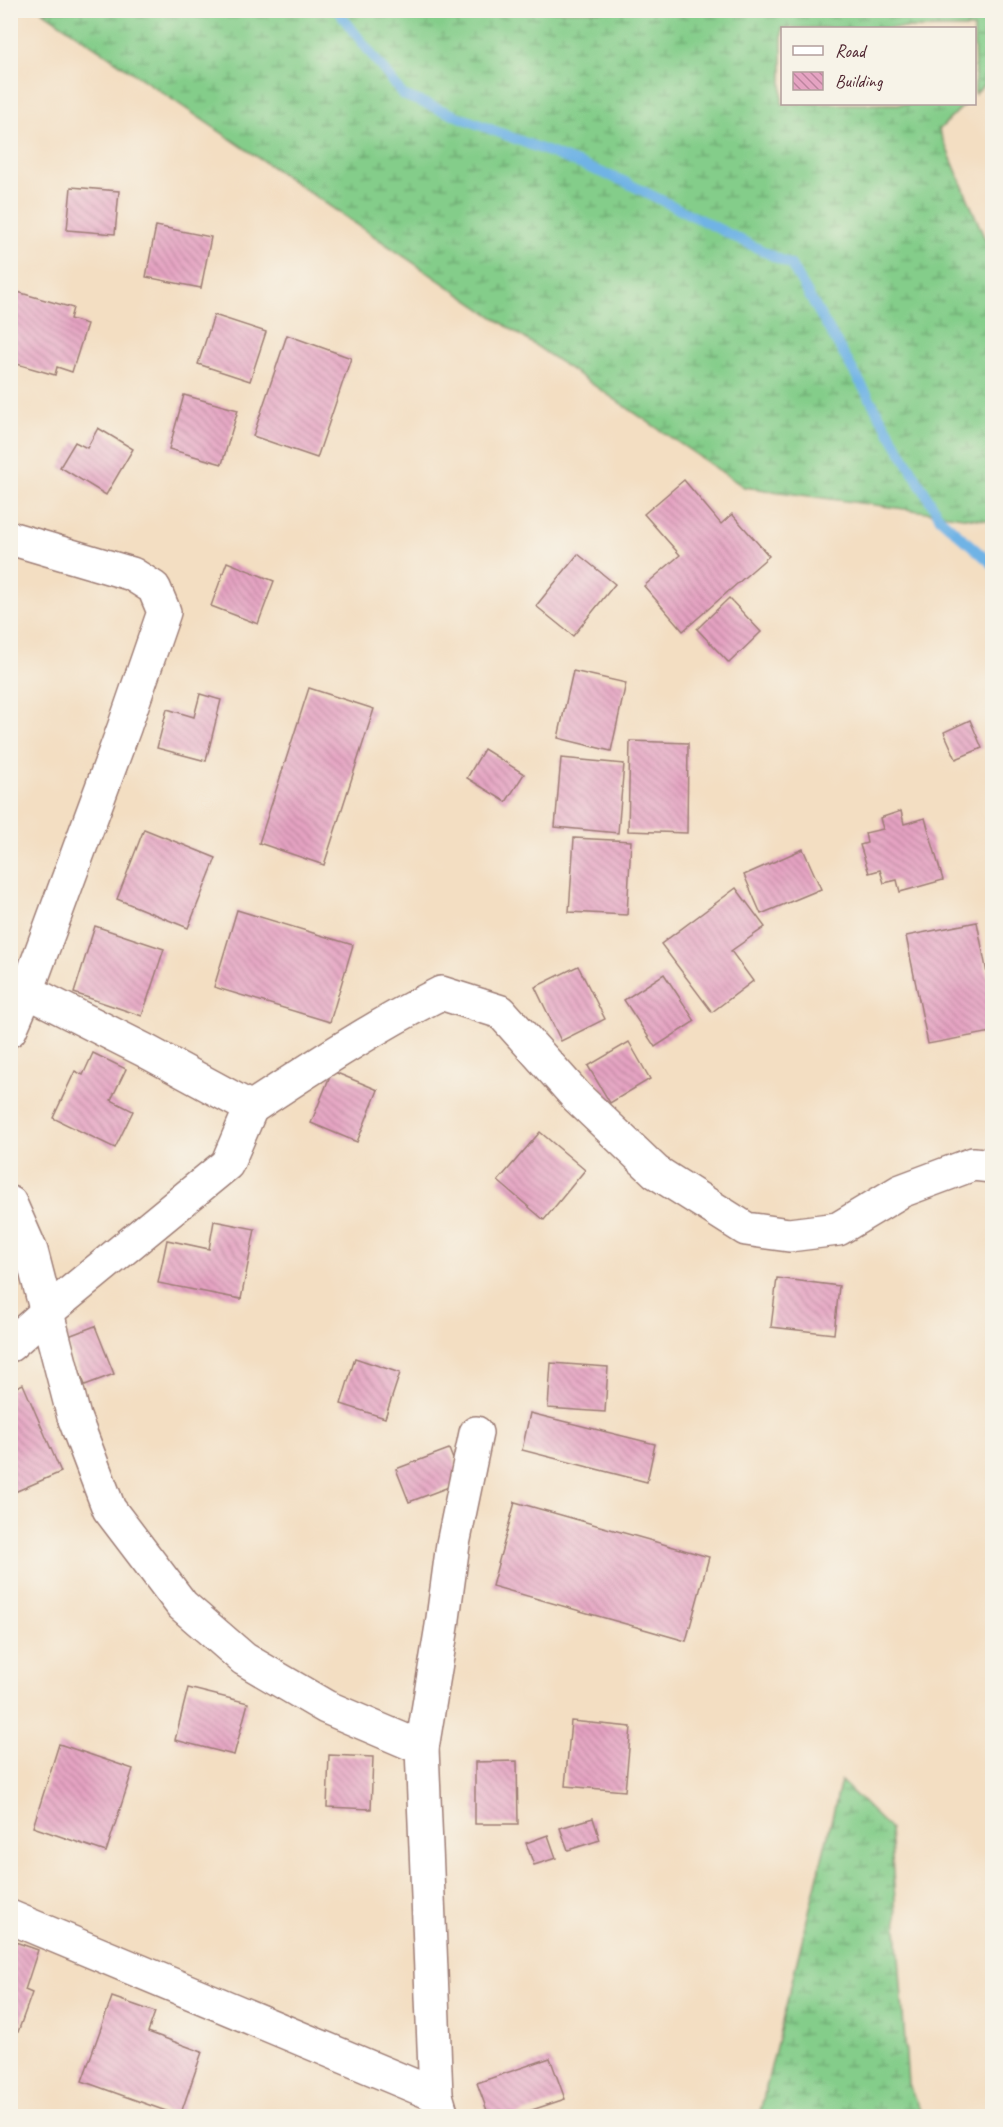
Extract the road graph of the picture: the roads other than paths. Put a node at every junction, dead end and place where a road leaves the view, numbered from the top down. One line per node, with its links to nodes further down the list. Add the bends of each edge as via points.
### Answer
1 (10, 538): 2 (street, via 132,574 154,588 164,612 124,728)
2 (19, 988): 3 (street); 4 (street)
3 (10, 1030)
4 (251, 1108): 5 (street, via 349,1044 441,993 501,1012 578,1097 656,1172 746,1229 789,1234 838,1229 901,1191 973,1164); 7 (street, via 227,1164)
5 (993, 1166)
6 (10, 1203): 7 (street, via 31,1251)
7 (47, 1312): 8 (street); 10 (street, via 74,1418 109,1509 182,1605 244,1659 326,1707)
8 (10, 1345)
9 (476, 1432): 10 (street, via 453,1544)
10 (422, 1748): 12 (street)
11 (10, 1917): 12 (street)
12 (439, 2106)

